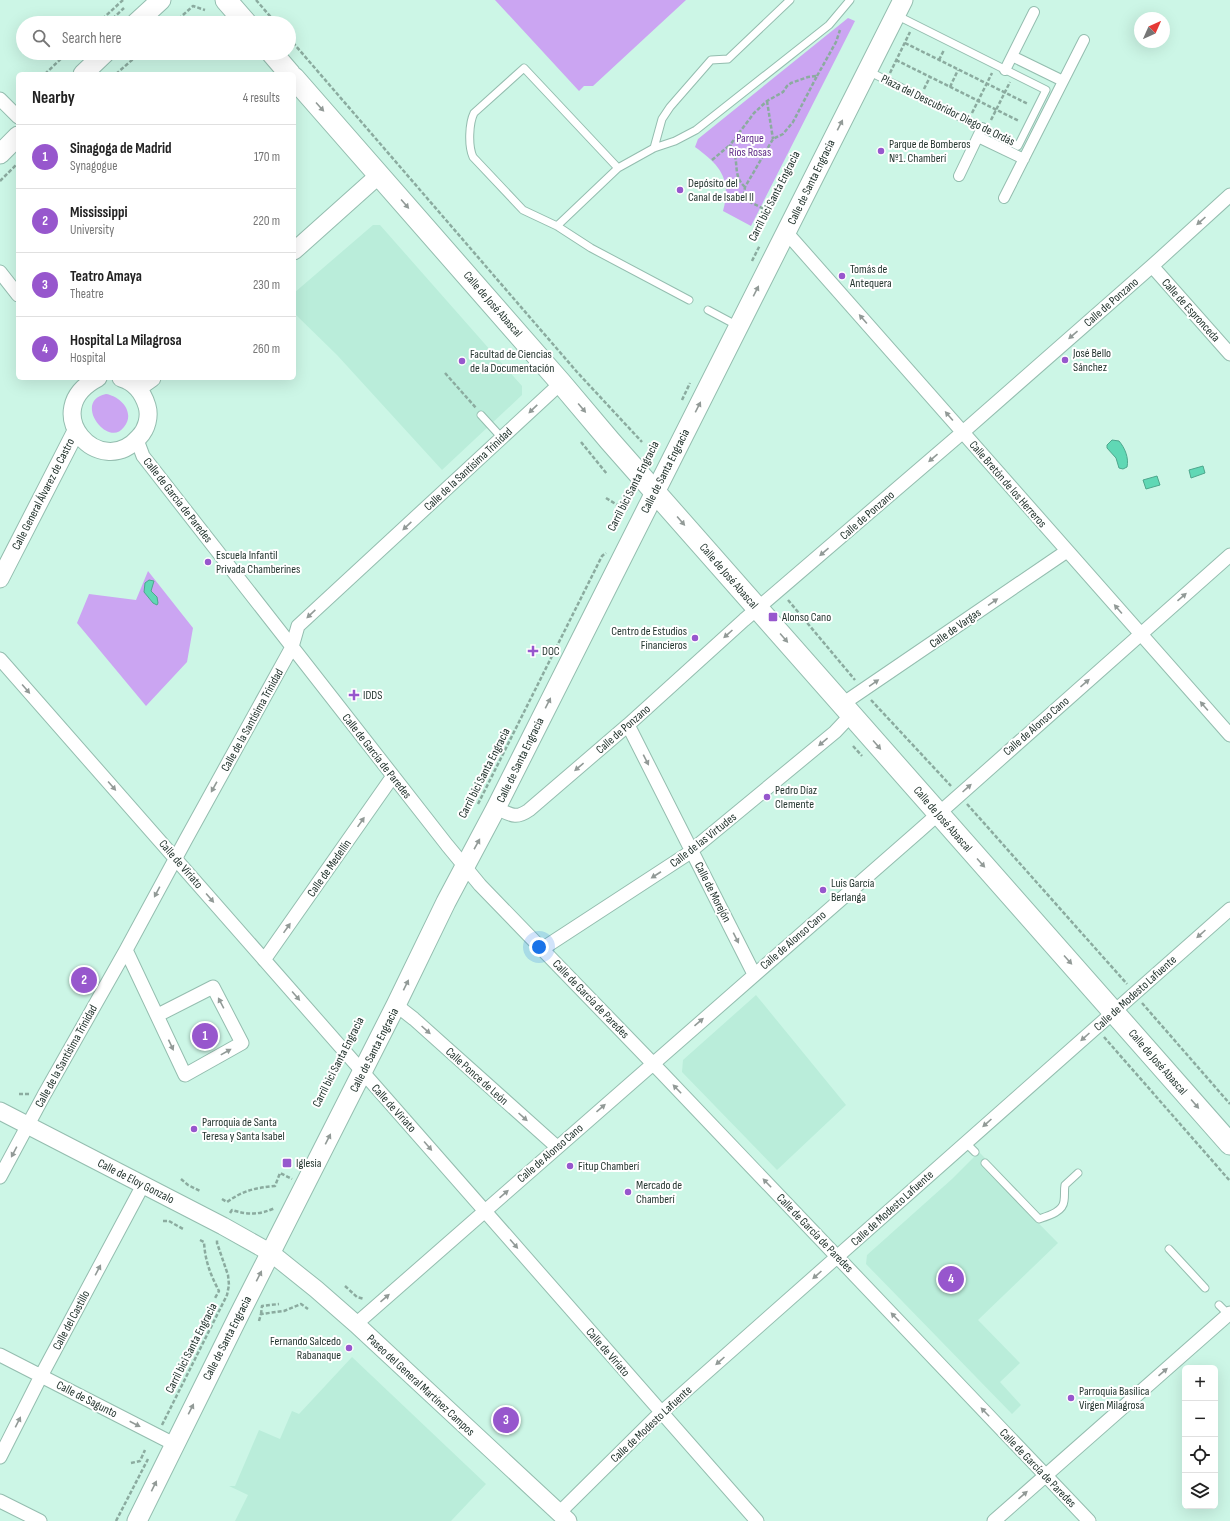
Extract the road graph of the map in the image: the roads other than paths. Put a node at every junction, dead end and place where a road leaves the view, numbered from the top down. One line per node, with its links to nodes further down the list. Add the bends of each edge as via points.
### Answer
1 (161, 0): 7 (main road)
2 (226, 0): 8 (main road)
3 (790, 0): 23 (lane, via 728,59 711,60 662,119)
4 (850, 0): 23 (lane, via 829,25 696,130)
5 (899, 7): 13 (main road, Calle de Santa Engracia); 16 (lane, Plaza del Descubridor Diego de Ordás)
6 (1034, 12): 10 (street)
7 (144, 16)
8 (240, 16)
9 (1084, 40): 18 (street)
10 (1012, 56): 16 (street); 18 (street)
11 (98, 60): 14 (main road)
12 (278, 60): 15 (main road)
13 (868, 71): 21 (lane, Plaza del Descubridor Diego de Ordás, via 968,121); 32 (main road, Calle de Santa Engracia, one-way to 13)
14 (85, 72)
15 (288, 72)
16 (1009, 72): 21 (lane, Plaza del Descubridor Diego de Ordás, via 1046,90 1018,146)
17 (296, 80): 27 (main road, Calle de José Abascal, one-way to 27)
18 (1063, 81): 25 (street)
19 (0, 99): 20 (street)
20 (16, 115)
21 (982, 132): 25 (street); 28 (street)
22 (16, 138): 24 (main road)
23 (654, 148): 26 (lane)
24 (0, 154)
25 (1024, 159): 30 (street)
26 (618, 168): 31 (lane); 31 (lane, via 524,68 474,113 470,120 473,156 523,210)
27 (379, 175): 33 (street); 44 (main road, Calle de José Abascal, one-way to 44)
28 (959, 176)
29 (1230, 195): 34 (street, Calle de Ponzano, one-way to 34)
30 (1004, 198)
31 (557, 226): 37 (lane, via 591,248)
32 (786, 232): 39 (main road, Calle de Santa Engracia, one-way to 32); 48 (street, Calle Bretón de los Herreros, one-way to 32)
33 (296, 249)
34 (1152, 266): 40 (street, Calle de Espronceda); 48 (street, Calle de Ponzano, one-way to 48)
35 (0, 272): 36 (street)
36 (16, 292)
37 (689, 300)
38 (708, 310): 39 (lane)
39 (738, 326): 51 (main road, Calle de Santa Engracia, one-way to 39)
40 (1230, 354)
41 (89, 380): 47 (street, via 78,392 73,404 72,418)
42 (127, 380): 45 (street)
43 (149, 380): 45 (street)
44 (561, 383): 49 (street, Calle de la Santísima Trinidad, one-way to 49); 51 (main road, Calle de José Abascal, one-way to 51)
45 (138, 388): 50 (street, via 145,398 148,410 147,422)
46 (481, 415): 49 (lane)
47 (76, 431): 50 (street, via 84,442 96,449 109,452 122,450); 54 (street, Calle General Álvarez de Castro)
48 (963, 432): 52 (street, Calle Bretón de los Herreros); 55 (street, Calle de Ponzano, one-way to 55)
49 (502, 438): 57 (street, Calle de la Santísima Trinidad, one-way to 57, via 298,626)
50 (137, 440): 57 (street, Calle de García de Paredes, via 144,456)
51 (655, 492): 55 (main road, Calle de José Abascal, one-way to 55); 63 (main road, Calle de Santa Engracia, one-way to 51)
52 (1067, 550): 56 (street, Calle Bretón de los Herreros, one-way to 52); 59 (street, Calle de Vargas, one-way to 52)
53 (1230, 556): 56 (street, Calle de Alonso Cano, one-way to 53)
54 (0, 579)
55 (758, 609): 59 (main road, Calle de José Abascal, one-way to 59); 60 (street, Calle de Ponzano, one-way to 60)
56 (1141, 635): 61 (street, Calle Bretón de los Herreros, one-way to 56); 64 (street, Calle de Alonso Cano, one-way to 56)
57 (292, 647): 62 (street, Calle de García de Paredes); 66 (street, Calle de la Santísima Trinidad, one-way to 66)
58 (0, 659): 66 (street, Calle de Viriato, one-way to 66)
59 (846, 710): 64 (main road, Calle de José Abascal, one-way to 64); 65 (street, Calle de las Virtudes, one-way to 65, via 835,732)
60 (628, 725): 63 (street, Calle de Ponzano, one-way to 63, via 526,812 514,816); 65 (street, Calle de Morejón, one-way to 65)
61 (1230, 735)
62 (393, 776): 67 (street, Calle de García de Paredes); 71 (street, Calle de Medellín, one-way to 62)
63 (496, 808): 67 (main road, Calle de Santa Engracia, one-way to 63)
64 (937, 813): 72 (street, Calle de Alonso Cano); 74 (main road, Calle de José Abascal, one-way to 74)
65 (692, 851): 69 (street, Calle de las Virtudes, one-way to 69); 72 (street, Calle de Morejón, one-way to 72)
66 (176, 858): 70 (street, Calle de la Santísima Trinidad, one-way to 70); 71 (street, Calle de Viriato, one-way to 71)
67 (465, 866): 69 (street, Calle de García de Paredes); 73 (main road, Calle de Santa Engracia, one-way to 67)
68 (1230, 909): 74 (street, Calle de Modesto Lafuente, one-way to 74)
69 (542, 949): 76 (street, Calle de García de Paredes)
70 (126, 950): 75 (street); 79 (street, Calle de la Santísima Trinidad)
71 (264, 960): 77 (street, Calle de Viriato, one-way to 77)
72 (754, 974): 76 (street, Calle de Alonso Cano, one-way to 72)
73 (396, 1005): 77 (main road, Calle de Santa Engracia); 81 (street, Calle Ponce de León, one-way to 81)
74 (1114, 1011): 80 (main road, Calle de José Abascal, one-way to 80); 89 (street, Calle de Modesto Lafuente, one-way to 89, via 970,1147)
75 (158, 1015): 75 (street, one-way to 75, via 185,1075 242,1043 213,987)
76 (652, 1063): 81 (street, Calle de Alonso Cano, one-way to 76); 89 (street, Calle de García de Paredes, one-way to 76)
77 (362, 1072): 86 (street, Calle de Viriato, one-way to 86); 88 (main road, Calle de Santa Engracia, one-way to 77)
78 (0, 1111): 79 (street, Calle de Eloy Gonzalo)
79 (28, 1126): 84 (street, Calle de la Santísima Trinidad, one-way to 84); 85 (street, Calle de Eloy Gonzalo)
80 (1230, 1144)
81 (556, 1147): 86 (street, Calle de Alonso Cano, one-way to 81)
82 (985, 1163): 83 (lane, via 1039,1219 1060,1209 1064,1203 1065,1185)
83 (1078, 1172)
84 (0, 1177)
85 (143, 1185): 88 (street, Calle de Eloy Gonzalo); 95 (street, Calle del Castillo, one-way to 85)
86 (484, 1211): 93 (street, Calle de Alonso Cano, one-way to 86); 96 (street, Calle de Viriato, one-way to 96)
87 (1169, 1249): 90 (lane)
88 (271, 1253): 93 (street, Paseo del General Martínez Campos); 97 (main road, Calle de Santa Engracia, one-way to 88)
89 (837, 1257): 96 (street, Calle de Modesto Lafuente, one-way to 96); 99 (street, Calle de García de Paredes, one-way to 89)
90 (1204, 1288)
91 (1219, 1305): 92 (lane)
92 (1229, 1318): 99 (street, one-way to 92)
93 (356, 1324): 101 (street, Paseo del General Martínez Campos)
94 (0, 1355): 95 (street, Calle de Sagunto)
95 (41, 1376): 97 (street, Calle de Sagunto, one-way to 97); 98 (street, Calle del Castillo, one-way to 95)
96 (662, 1412): 101 (street, Calle de Modesto Lafuente); 104 (street, Calle de Viriato)
97 (166, 1440): 103 (main road, Calle de Santa Engracia, one-way to 97)
98 (0, 1457)
99 (1046, 1476): 105 (street, one-way to 99); 106 (street, Calle de García de Paredes)
100 (0, 1501): 102 (street)
101 (564, 1517)
102 (40, 1521)
103 (136, 1521)
104 (757, 1521)
105 (994, 1521)
106 (1089, 1521)

